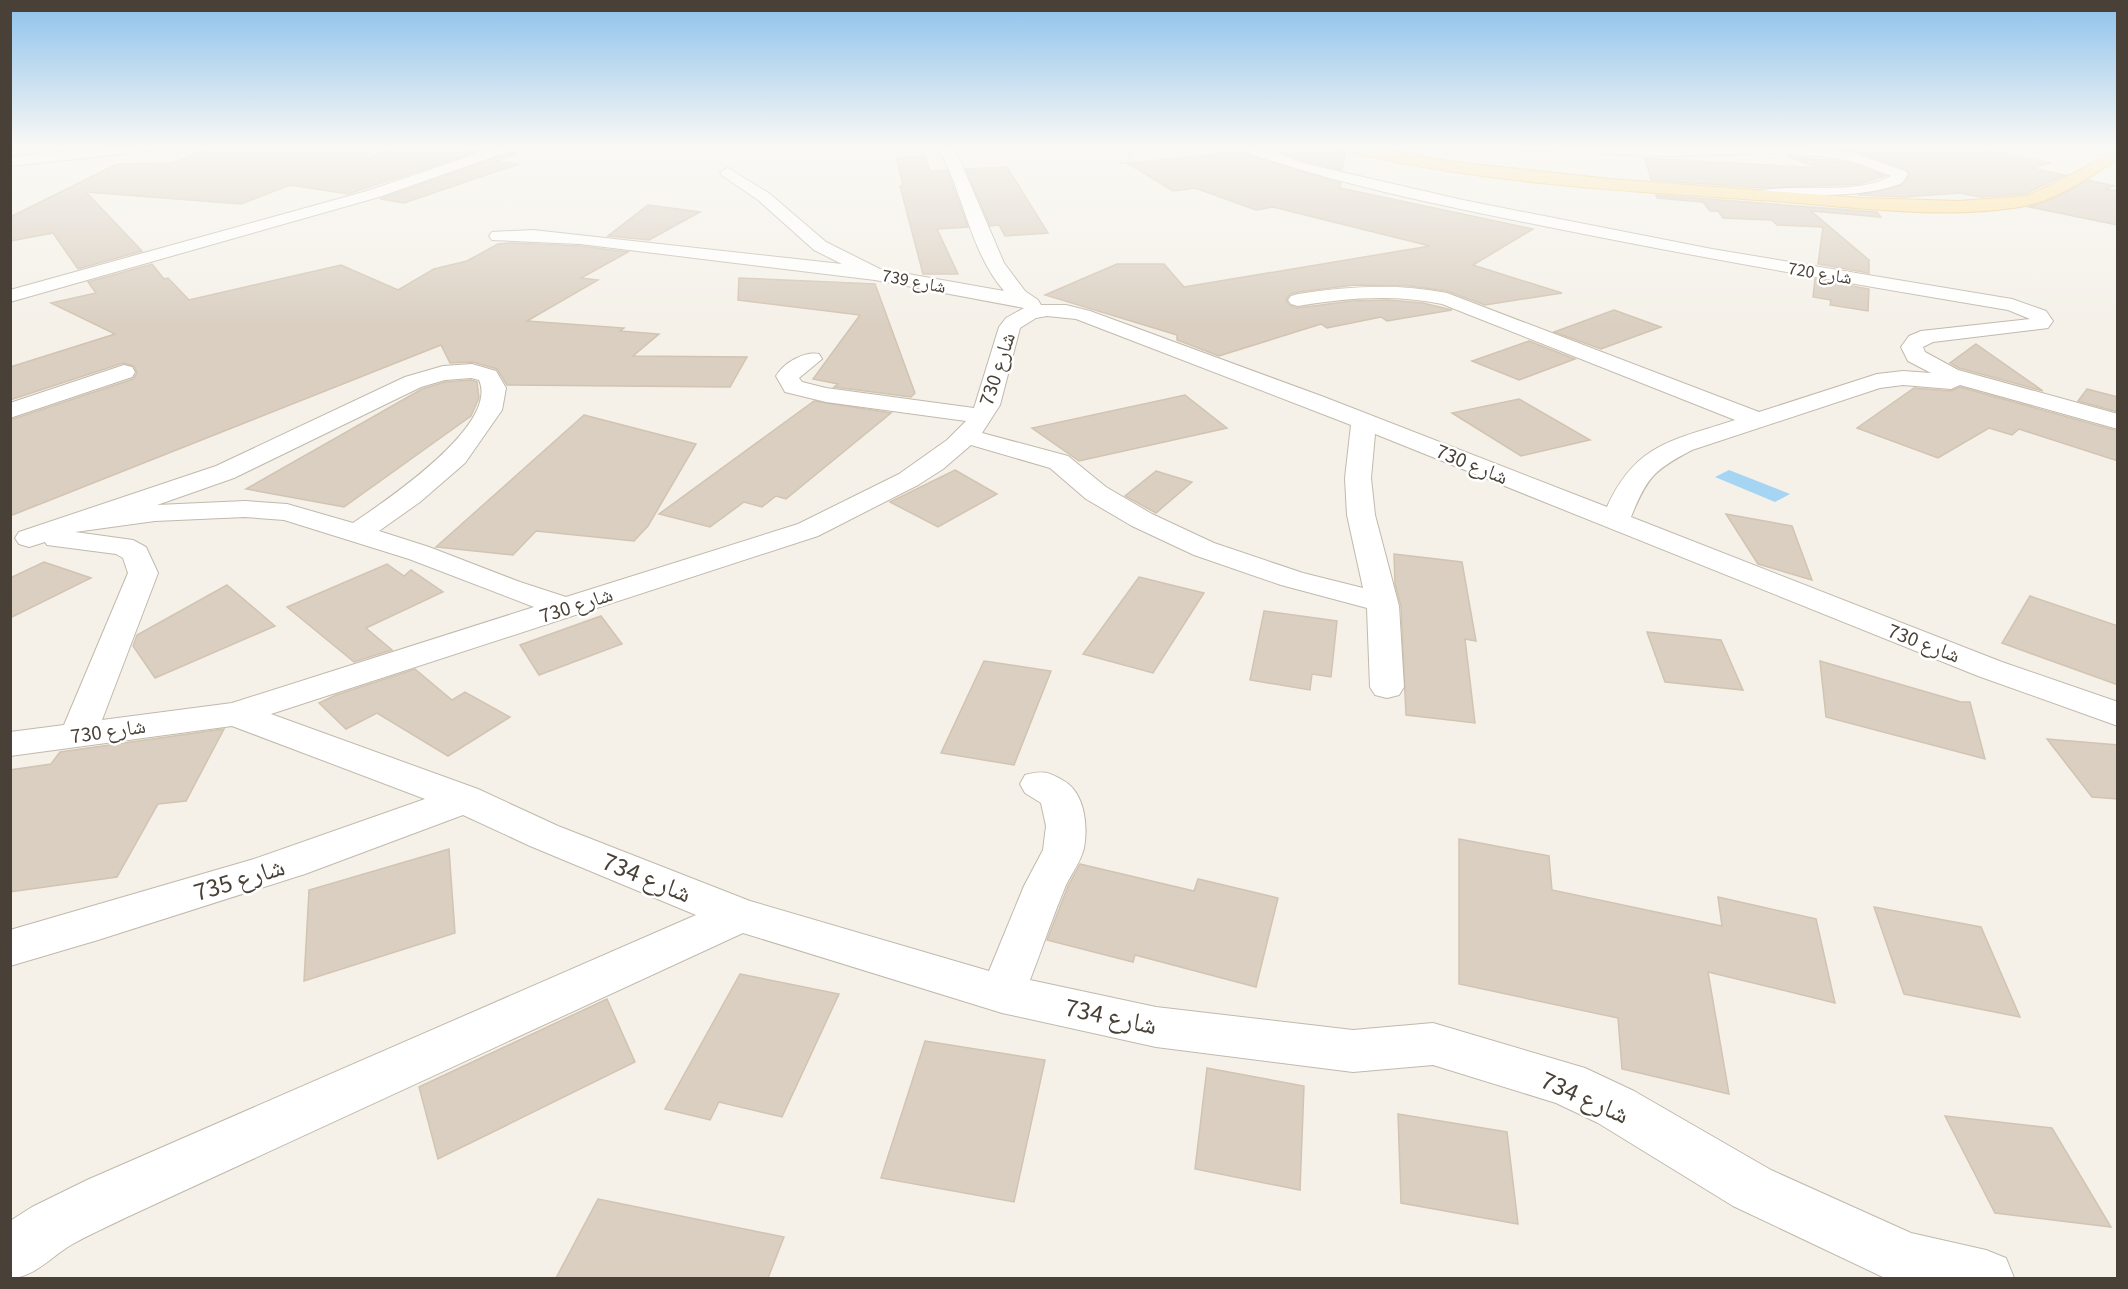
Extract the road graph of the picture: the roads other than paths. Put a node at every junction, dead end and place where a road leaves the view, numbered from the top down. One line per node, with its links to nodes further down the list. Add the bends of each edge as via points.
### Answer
1 (331, 206): 7 (street)
2 (774, 206): 6 (street, شارع 739, via 820,246)
3 (972, 206): 9 (street, via 995,265)
4 (1464, 206): 12 (street, شارع 720, via 1733,258 2012,305 2039,315 2041,324 1929,336 1912,347 1916,356 1930,365)
5 (498, 236): 6 (street, via 556,237)
6 (875, 274): 9 (street, شارع 739)
7 (10, 296)
8 (1298, 300): 14 (street, via 1395,290 1447,299)
9 (1037, 305): 15 (street, شارع 730, via 1083,315); 17 (street, شارع 730, via 1034,312 1012,323 1007,331 996,383 988,406)
10 (811, 359): 17 (street, via 787,376 793,387)
11 (124, 372): 13 (street)
12 (1985, 386): 14 (street, via 1912,378 1877,381); 16 (street, شارع 720)
13 (10, 411)
14 (1758, 420): 18 (street, via 1683,445 1640,469)
15 (1364, 421): 18 (street, شارع 730); 22 (street, via 1359,496)
16 (2118, 422)
17 (974, 426): 22 (street, via 1020,450 1059,462 1096,493 1204,549 1292,579); 23 (street, شارع 730, via 939,460 880,496 808,530)
18 (1615, 522): 26 (street, شارع 730)
19 (76, 523): 20 (street, via 155,513 245,509 287,512); 20 (street, via 225,472 412,382 472,370 488,376 494,388 490,410 456,457); 21 (street)
20 (358, 533): 23 (street)
21 (20, 538): 27 (street, via 123,546 136,553 143,573)
22 (1382, 602): 24 (street)
23 (567, 608): 25 (street, شارع 730)
24 (1387, 687)
25 (235, 714): 27 (street, شارع 730); 30 (street, شارع 734)
26 (2118, 715)
27 (78, 735): 28 (street, شارع 730)
28 (10, 744)
29 (1039, 784): 33 (street, via 1059,796 1066,826 1063,850)
30 (464, 799): 31 (street, شارع 734, via 544,836); 32 (street, شارع 735, via 277,867)
31 (740, 915): 33 (street, شارع 734); 34 (street, via 106,1199 51,1226)
32 (10, 948)
33 (1002, 994): 35 (street, شارع 734, via 1156,1027 1341,1050 1433,1044 1567,1084 1616,1107 1752,1188 1908,1260)
34 (10, 1254)
35 (1986, 1278)

